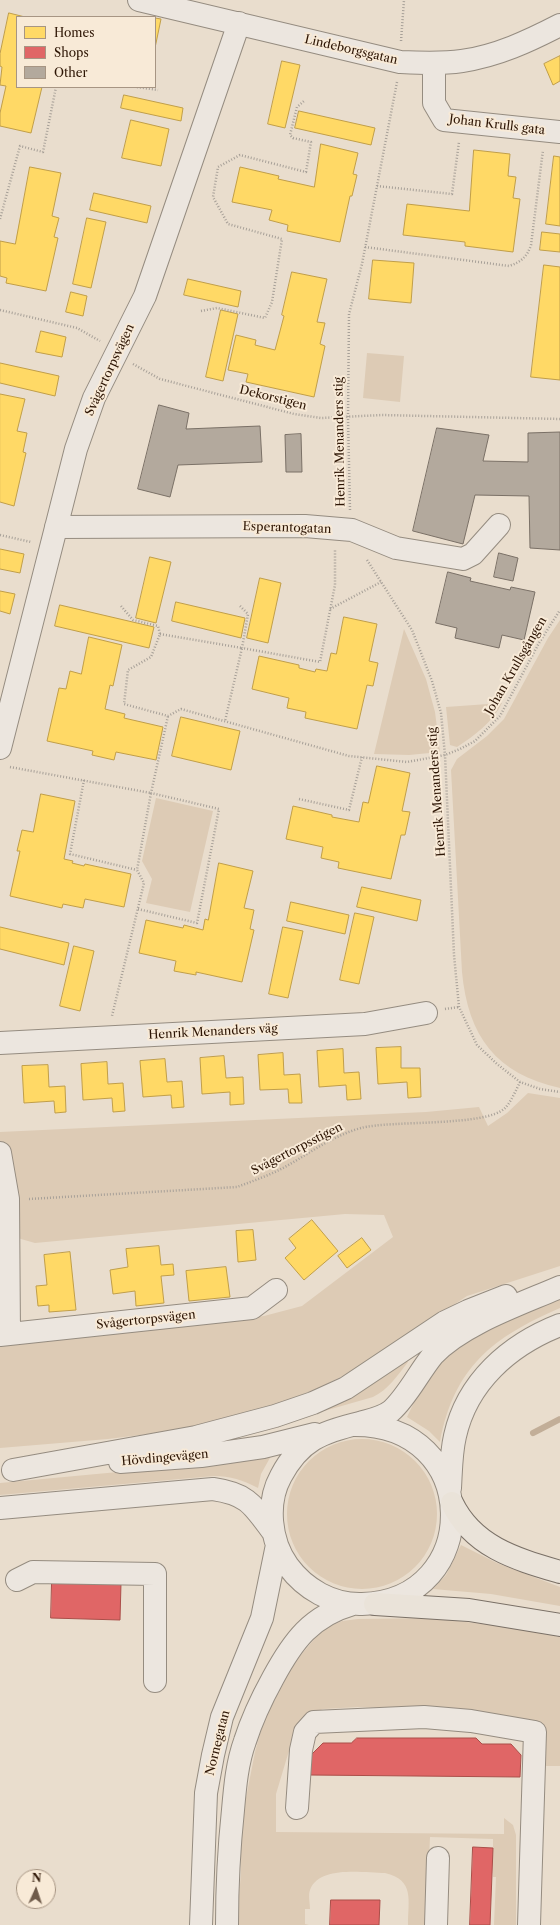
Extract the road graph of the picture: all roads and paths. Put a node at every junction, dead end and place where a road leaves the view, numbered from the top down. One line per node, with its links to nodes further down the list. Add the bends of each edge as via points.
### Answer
1 (139, 0): 3 (street, Lindeborgsgatan)
2 (404, 0): 5 (path, Henrik Menanders stig)
3 (239, 24): 5 (street, Lindeborgsgatan); 18 (street, Svågertorpsvägen, via 145,296)
4 (560, 25): 6 (street, Lindeborgsgatan, via 504,51 461,62)
5 (400, 62): 6 (street, Lindeborgsgatan); 13 (path, Henrik Menanders stig)
6 (434, 64): 11 (street, Johan Krulls gata, via 434,103 444,120)
7 (56, 88): 14 (path, via 43,152 20,146)
8 (144, 88): 9 (path)
9 (158, 90)
10 (304, 101): 17 (path, via 297,107 290,135 311,142 306,172 240,155 218,167 213,197 228,224 282,239 272,302 265,318 217,308)
11 (462, 122): 12 (street, Johan Krulls gata); 13 (path, via 452,194)
12 (552, 131): 15 (path, via 531,245 528,254 519,262 509,266)
13 (377, 186): 15 (path, Henrik Menanders stig)
14 (0, 220)
15 (365, 247): 19 (path, Henrik Menanders stig, via 349,314)
16 (0, 310): 18 (path, Dekorstigen, via 77,328)
17 (201, 311)
18 (117, 353): 19 (path, Dekorstigen, via 160,379 294,414); 24 (street, Svågertorpsvägen, via 94,398 76,449)
19 (348, 418): 20 (path, Dekorstigen, via 382,415); 22 (path, Henrik Menanders stig, via 350,511)
20 (560, 419)
21 (499, 526): 22 (street, Esperantogatan, via 473,554 463,559 396,548)
22 (343, 529): 24 (street, Esperantogatan, via 305,526); 25 (path, Henrik Menanders stig, via 360,549); 28 (path)
23 (0, 535): 24 (path)
24 (54, 536): 35 (street, Svågertorpsvägen)
25 (381, 582): 28 (path); 34 (path, Henrik Menanders stig, via 412,630 422,653 441,713)
26 (121, 606): 30 (path, via 133,620 158,626)
27 (240, 606): 31 (path, via 248,614)
28 (329, 609): 31 (path, via 320,662)
29 (560, 610): 34 (path, Johan Krullsgången, via 539,643 500,716 475,740)
30 (160, 634): 31 (path); 32 (path, via 151,657 128,670 124,704)
31 (242, 648): 33 (path)
32 (168, 716): 33 (path, Johan Krullsgången, via 181,709); 38 (path)
33 (225, 721): 36 (path, Johan Krullsgången, via 349,756)
34 (446, 755): 36 (path, Johan Krullsgången, via 407,762); 45 (path, Henrik Menanders stig, via 458,1007 477,1044)
35 (4, 757): 37 (path)
36 (362, 757): 39 (path, via 349,810)
37 (84, 780): 38 (path); 40 (path, via 70,854)
38 (151, 793): 40 (path); 41 (path, via 220,809 197,923)
39 (299, 799)
40 (137, 870): 41 (path, via 144,883)
41 (138, 909): 43 (path)
42 (426, 1013): 43 (street, Henrik Menanders väg, via 365,1024)
43 (107, 1038): 44 (street, Henrik Menanders väg)
44 (0, 1042)
45 (520, 1082): 46 (path, via 540,1090); 48 (path, Svågertorpsstigen, via 505,1109 491,1116 473,1120 362,1128 338,1136 284,1167 237,1187)
46 (560, 1092)
47 (0, 1153): 48 (street, Svågertorpsvägen)
48 (8, 1199): 53 (street, Svågertorpsvägen)
49 (560, 1283): 56 (street, via 521,1291 468,1311 439,1326 346,1388 276,1416 196,1437)
50 (560, 1288): 54 (street, via 519,1304 446,1343 391,1411 377,1419)
51 (276, 1290): 53 (street, Svågertorpsvägen, via 252,1308)
52 (560, 1325): 57 (street, via 515,1348 495,1364 469,1398 455,1437)
53 (5, 1334)
54 (352, 1425): 55 (street); 57 (street, via 381,1426 401,1433 419,1444 438,1466)
55 (328, 1431): 56 (street, Hövdingevägen, via 263,1447 201,1456); 59 (street, via 312,1439 298,1451 287,1464 279,1480 273,1497)
56 (6, 1471)
57 (451, 1497): 60 (highway, via 464,1524 481,1540 498,1550); 63 (street, via 450,1534 446,1549 429,1575 405,1594)
58 (0, 1508): 59 (street, via 213,1489 228,1491 244,1498 257,1510)
59 (275, 1539): 62 (street, via 284,1560 306,1586 331,1599); 68 (street, Nornegatan, via 262,1618 222,1718 213,1755 206,1794)
60 (560, 1572)
61 (17, 1580): 65 (street, via 33,1572 155,1574)
62 (353, 1604): 63 (street); 69 (street, via 335,1609 300,1636 284,1658 257,1710 244,1742 237,1774)
63 (375, 1604): 64 (highway, via 469,1610)
64 (560, 1625)
65 (155, 1681)
66 (297, 1808): 71 (street, via 301,1750 305,1732 314,1722 424,1717 470,1721 535,1732)
67 (438, 1858): 70 (street)
68 (201, 1925)
69 (227, 1925)
70 (436, 1925)
71 (529, 1925)

